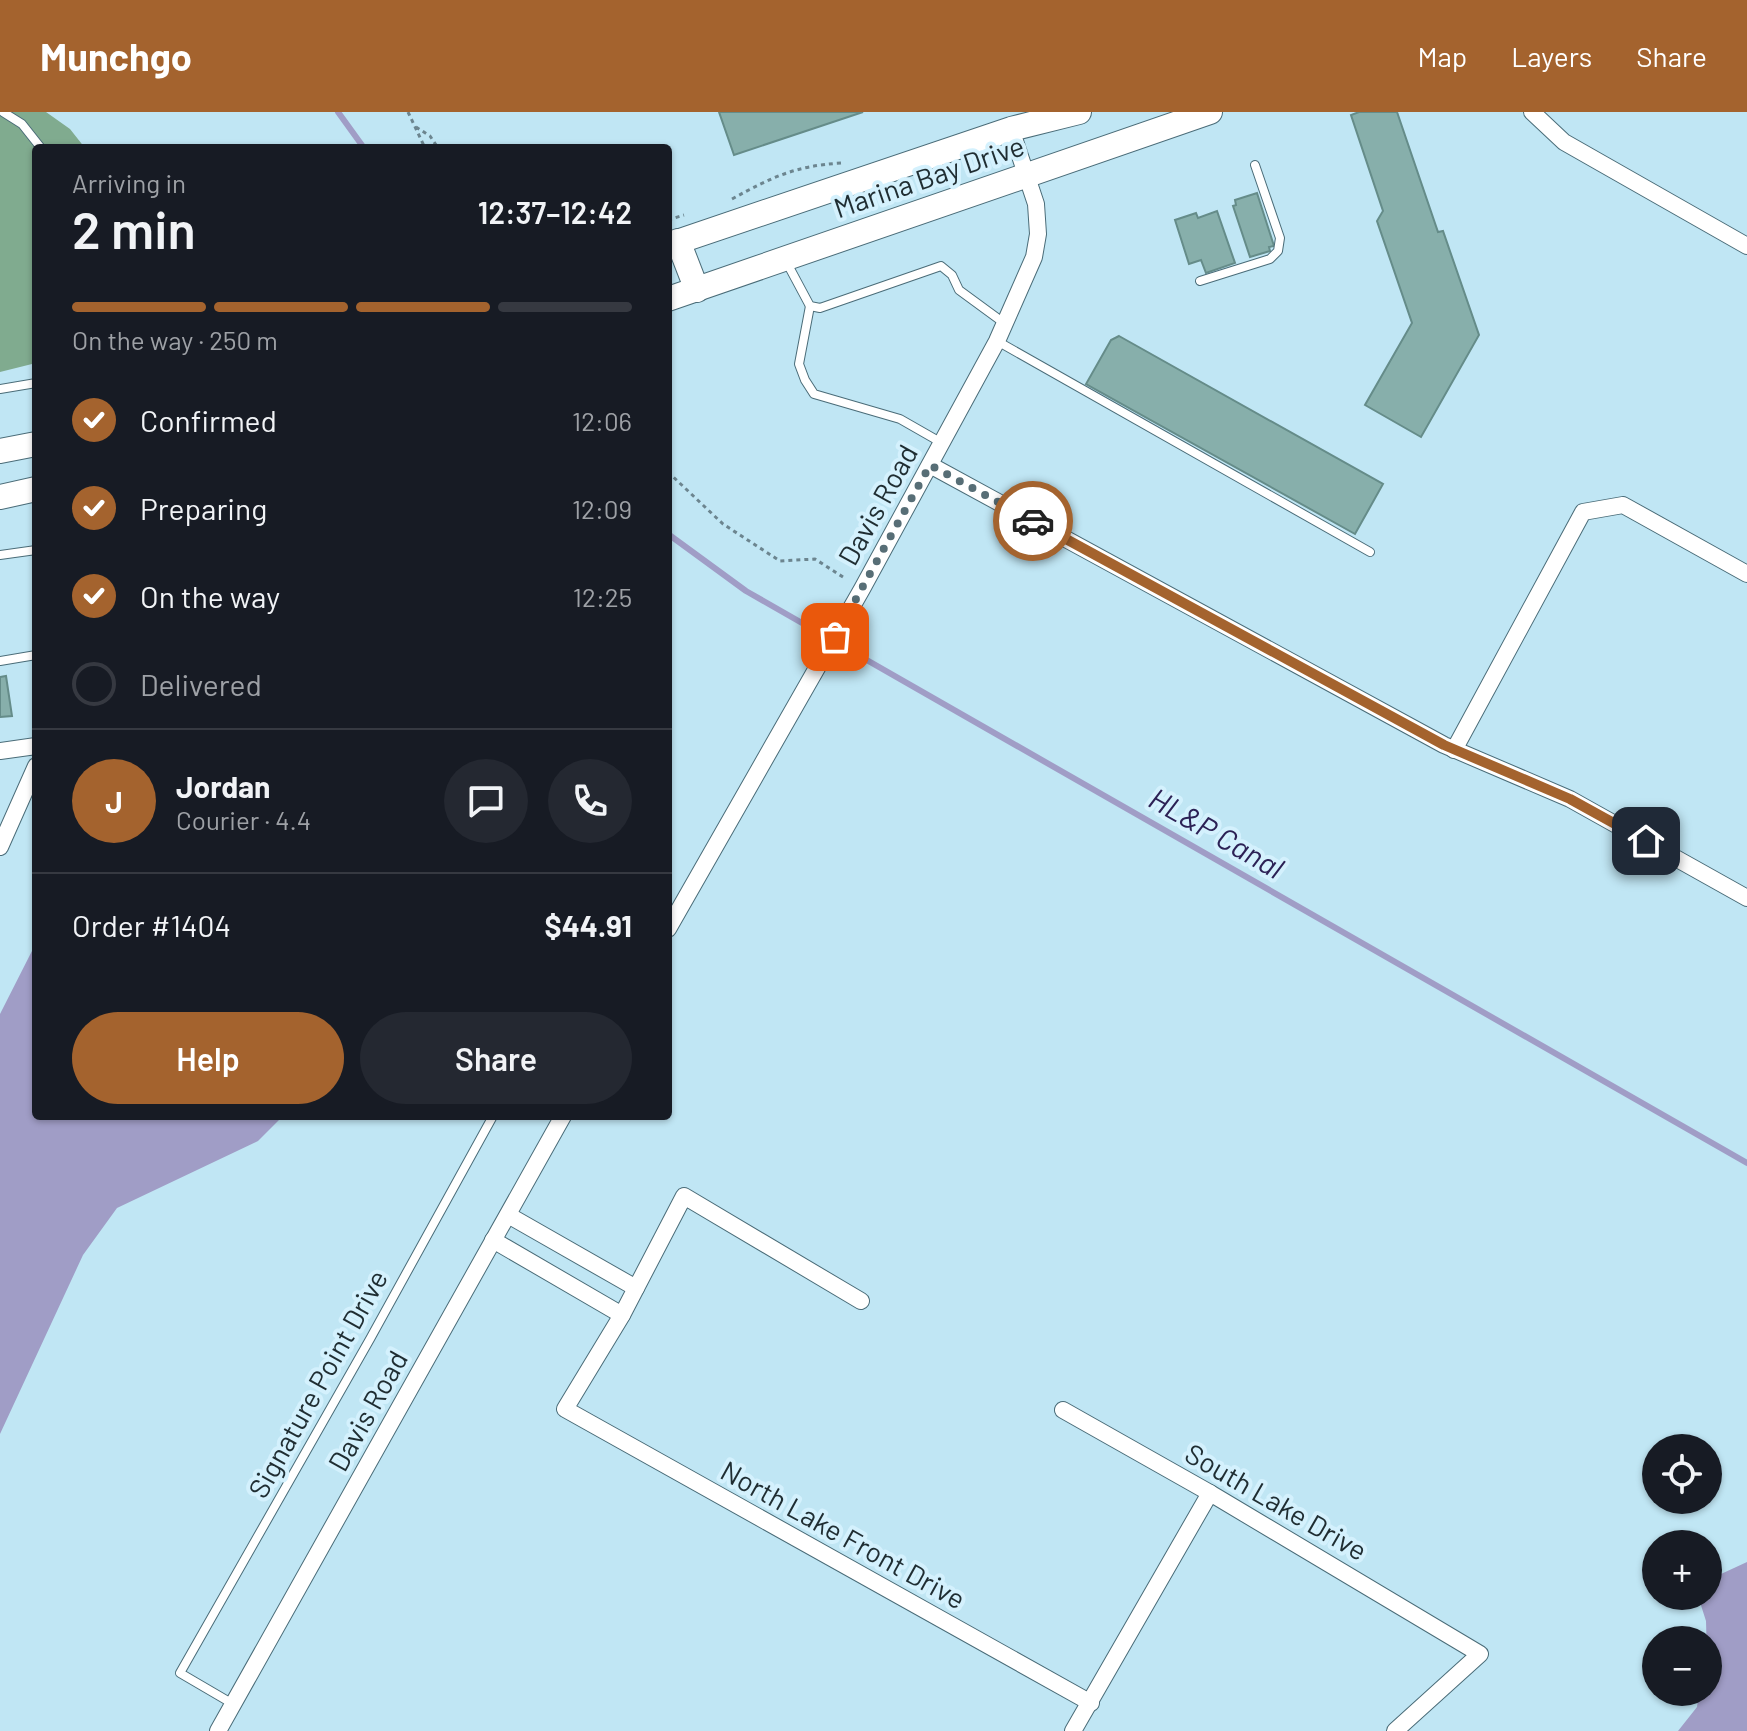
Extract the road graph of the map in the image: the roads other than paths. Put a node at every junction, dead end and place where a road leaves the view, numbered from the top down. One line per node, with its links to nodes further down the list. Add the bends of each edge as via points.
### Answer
1 (3, 112): 6 (lane, via 22,124)
2 (1079, 112): 5 (main road, Marina Bay Drive)
3 (1532, 112): 11 (street, via 1564,142)
4 (1206, 113): 8 (main road, Marina Bay Drive)
5 (1011, 129): 8 (street, Davis Road); 9 (main road, Marina Bay Drive)
6 (38, 144)
7 (1255, 165): 13 (lane, via 1280,238 1278,251 1270,259)
8 (1027, 175): 12 (main road, Marina Bay Drive); 17 (street, Davis Road, via 1038,234 1034,257)
9 (672, 235)
10 (672, 237): 14 (main road)
11 (1747, 246)
12 (785, 261): 14 (main road, Marina Bay Drive); 16 (lane)
13 (1200, 281)
14 (697, 290): 15 (main road, Marina Bay Drive)
15 (672, 298)
16 (810, 306): 17 (lane, via 820,308 941,266 959,290); 21 (lane, via 799,364 814,394 900,419)
17 (1005, 324): 18 (street, Davis Road)
18 (997, 341): 21 (street, Davis Road); 28 (lane)
19 (32, 384): 20 (lane)
20 (0, 389)
21 (942, 443): 24 (street, Davis Road)
22 (32, 445): 23 (main road)
23 (0, 451)
24 (930, 465): 34 (street); 39 (street, Davis Road, via 856,585 809,686)
25 (32, 490): 26 (main road)
26 (0, 497)
27 (32, 551): 29 (lane)
28 (1370, 552)
29 (0, 555)
30 (1747, 574): 34 (street, via 1623,505 1583,512)
31 (32, 656): 32 (lane)
32 (0, 661)
33 (32, 747): 35 (street)
34 (1454, 750): 38 (street, via 1570,799)
35 (0, 751)
36 (32, 775): 37 (street)
37 (0, 847)
38 (1747, 898)
39 (672, 922)
40 (491, 1120): 50 (lane, Signature Point Drive, via 180,1673)
41 (561, 1120): 42 (street, Davis Road)
42 (508, 1215): 43 (street, Davis Road); 44 (street)
43 (493, 1240): 46 (street); 50 (street, Davis Road)
44 (636, 1288): 45 (street, via 684,1196); 46 (street)
45 (861, 1301)
46 (622, 1315): 49 (street, North Lake Front Drive, via 565,1409)
47 (1063, 1410): 48 (street, South Lake Drive)
48 (1210, 1493): 49 (street); 53 (street, South Lake Drive, via 1480,1654)
49 (1091, 1703): 52 (street)
50 (233, 1704): 51 (street, Davis Road)
51 (218, 1731)
52 (1073, 1731)
53 (1395, 1731)

